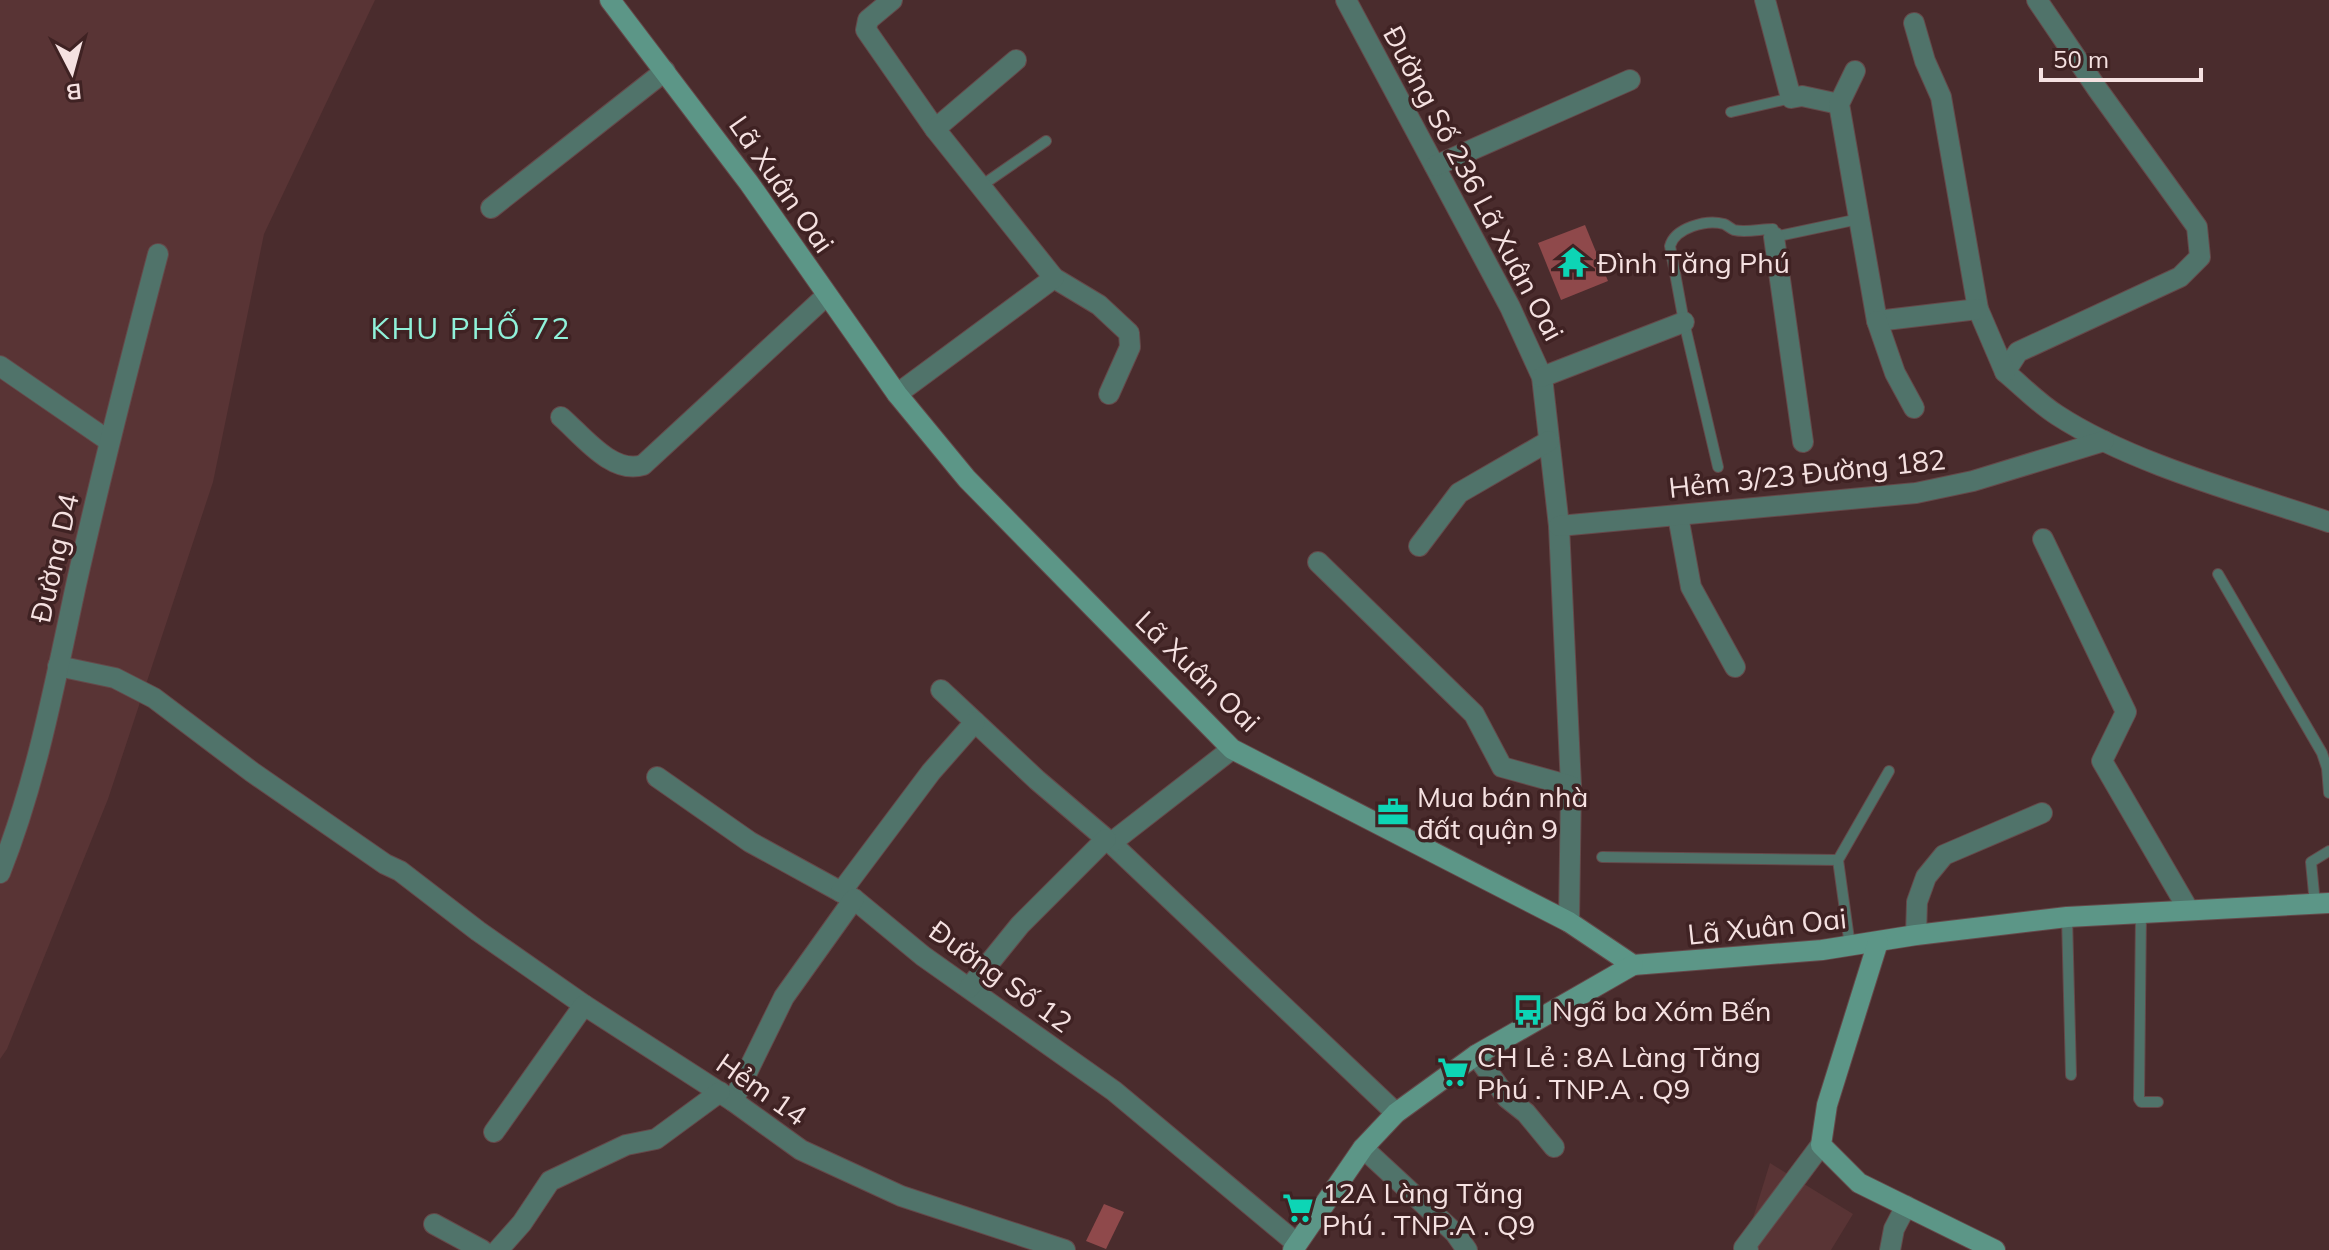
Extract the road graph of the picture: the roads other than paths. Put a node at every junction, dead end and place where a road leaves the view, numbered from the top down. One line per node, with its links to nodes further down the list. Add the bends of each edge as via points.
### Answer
1 (610, 0): 8 (main road, Lã Xuân Oai)
2 (892, 0): 14 (street, via 868,20 866,30)
3 (1765, 0): 11 (street)
4 (2037, 0): 28 (street, via 2197,227 2200,257 2180,277 2018,352)
5 (1355, 3): 16 (street, Đường Số 236 Lã Xuân Oai)
6 (1914, 23): 24 (street, via 1941,97)
7 (1016, 60): 14 (street)
8 (665, 71): 18 (street); 23 (main road, Lã Xuân Oai)
9 (1855, 71): 12 (street)
10 (1630, 80): 16 (street)
11 (1791, 98): 12 (street); 13 (lane)
12 (1839, 104): 19 (street)
13 (1731, 112)
14 (935, 129): 17 (street)
15 (1046, 141): 17 (lane)
16 (1435, 166): 29 (street, Đường Số 236 Lã Xuân Oai)
17 (981, 186): 22 (street)
18 (491, 208)
19 (1859, 219): 20 (lane); 25 (street)
20 (1774, 237): 26 (lane, via 1773,229 1733,230 1705,223 1672,238); 37 (street)
21 (158, 254): 34 (street, Đường D4)
22 (1054, 278): 30 (street); 31 (street, via 1099,305 1129,333 1130,347)
23 (826, 296): 30 (main road, Lã Xuân Oai); 33 (street, via 643,465 625,467 610,459)
24 (1978, 309): 25 (street); 28 (street)
25 (1877, 321): 32 (street)
26 (1684, 322): 29 (street); 38 (lane)
27 (0, 366): 34 (street)
28 (2005, 372): 36 (street, via 2055,414)
29 (1542, 377): 35 (street, Đường Số 236 Lã Xuân Oai)
30 (897, 394): 50 (main road, Lã Xuân Oai, via 967,479)
31 (1109, 394)
32 (1914, 408)
33 (561, 417)
34 (109, 441): 46 (street, Đường D4)
35 (1549, 441): 41 (street, Đường Số 236 Lã Xuân Oai); 43 (street, via 1459,493)
36 (2104, 441): 39 (street, Hẻm 3/23 Đường 182, via 1916,493); 40 (street)
37 (1803, 442)
38 (1718, 467)
39 (1678, 516): 41 (street, Hẻm 3/23 Đường 182); 47 (street, via 1691,587)
40 (2329, 522)
41 (1559, 526): 53 (street, Đường Số 236 Lã Xuân Oai)
42 (2043, 539): 63 (street, via 2126,712 2102,761)
43 (1419, 546)
44 (1318, 562): 53 (street, via 1474,714 1502,767)
45 (2218, 574): 54 (lane, via 2322,753)
46 (58, 666): 60 (street, Đường D4, via 35,767); 72 (street, Hẻm 14, via 115,678 154,698)
47 (1735, 667)
48 (941, 690): 49 (street)
49 (975, 722): 56 (street); 61 (street, via 931,772)
50 (1232, 749): 56 (street); 66 (main road, Lã Xuân Oai)
51 (1889, 771): 59 (lane)
52 (657, 777): 61 (street, Đường Số 12, via 750,842)
53 (1571, 786): 66 (street, Đường Số 236 Lã Xuân Oai)
54 (2329, 793)
55 (2042, 813): 67 (street, via 1944,855 1926,877 1917,902)
56 (1108, 841): 71 (street, via 1020,925); 77 (street)
57 (2329, 851): 62 (lane, via 2311,862)
58 (1602, 857): 59 (lane)
59 (1838, 860): 69 (lane)
60 (0, 873)
61 (848, 895): 71 (street, Đường Số 12); 75 (street)
62 (2322, 903): 63 (main road, Lã Xuân Oai)
63 (2188, 909): 64 (main road, Lã Xuân Oai)
64 (2141, 912): 65 (main road, Lã Xuân Oai); 76 (lane, via 2139,1099)
65 (2067, 917): 67 (main road, Lã Xuân Oai); 74 (lane)
66 (1569, 922): 70 (main road, Lã Xuân Oai)
67 (1916, 935): 68 (main road, Lã Xuân Oai)
68 (1878, 942): 69 (main road, Lã Xuân Oai); 79 (main road, via 1827,1105)
69 (1850, 946): 70 (main road, Lã Xuân Oai)
70 (1633, 965): 73 (main road)
71 (969, 988): 84 (street, Đường Số 12, via 1114,1091)
72 (584, 1005): 75 (street, Hẻm 14); 78 (street)
73 (1476, 1055): 77 (main road); 80 (street, via 1507,1098)
74 (2071, 1075)
75 (726, 1096): 87 (street, via 656,1139 626,1145 550,1181); 88 (street, Hẻm 14, via 801,1150 901,1196)
76 (2158, 1102)
77 (1396, 1113): 81 (main road)
78 (494, 1132)
79 (1821, 1145): 82 (main road, via 1859,1183); 85 (street)
80 (1554, 1147)
81 (1363, 1148): 84 (main road); 89 (street)
82 (1906, 1206): 90 (street); 91 (main road)
83 (434, 1224): 86 (street)
84 (1294, 1246)
85 (1745, 1249)
86 (482, 1250)
87 (498, 1250)
88 (1065, 1250)
89 (1467, 1250)
90 (1890, 1250)
91 (1995, 1250)

